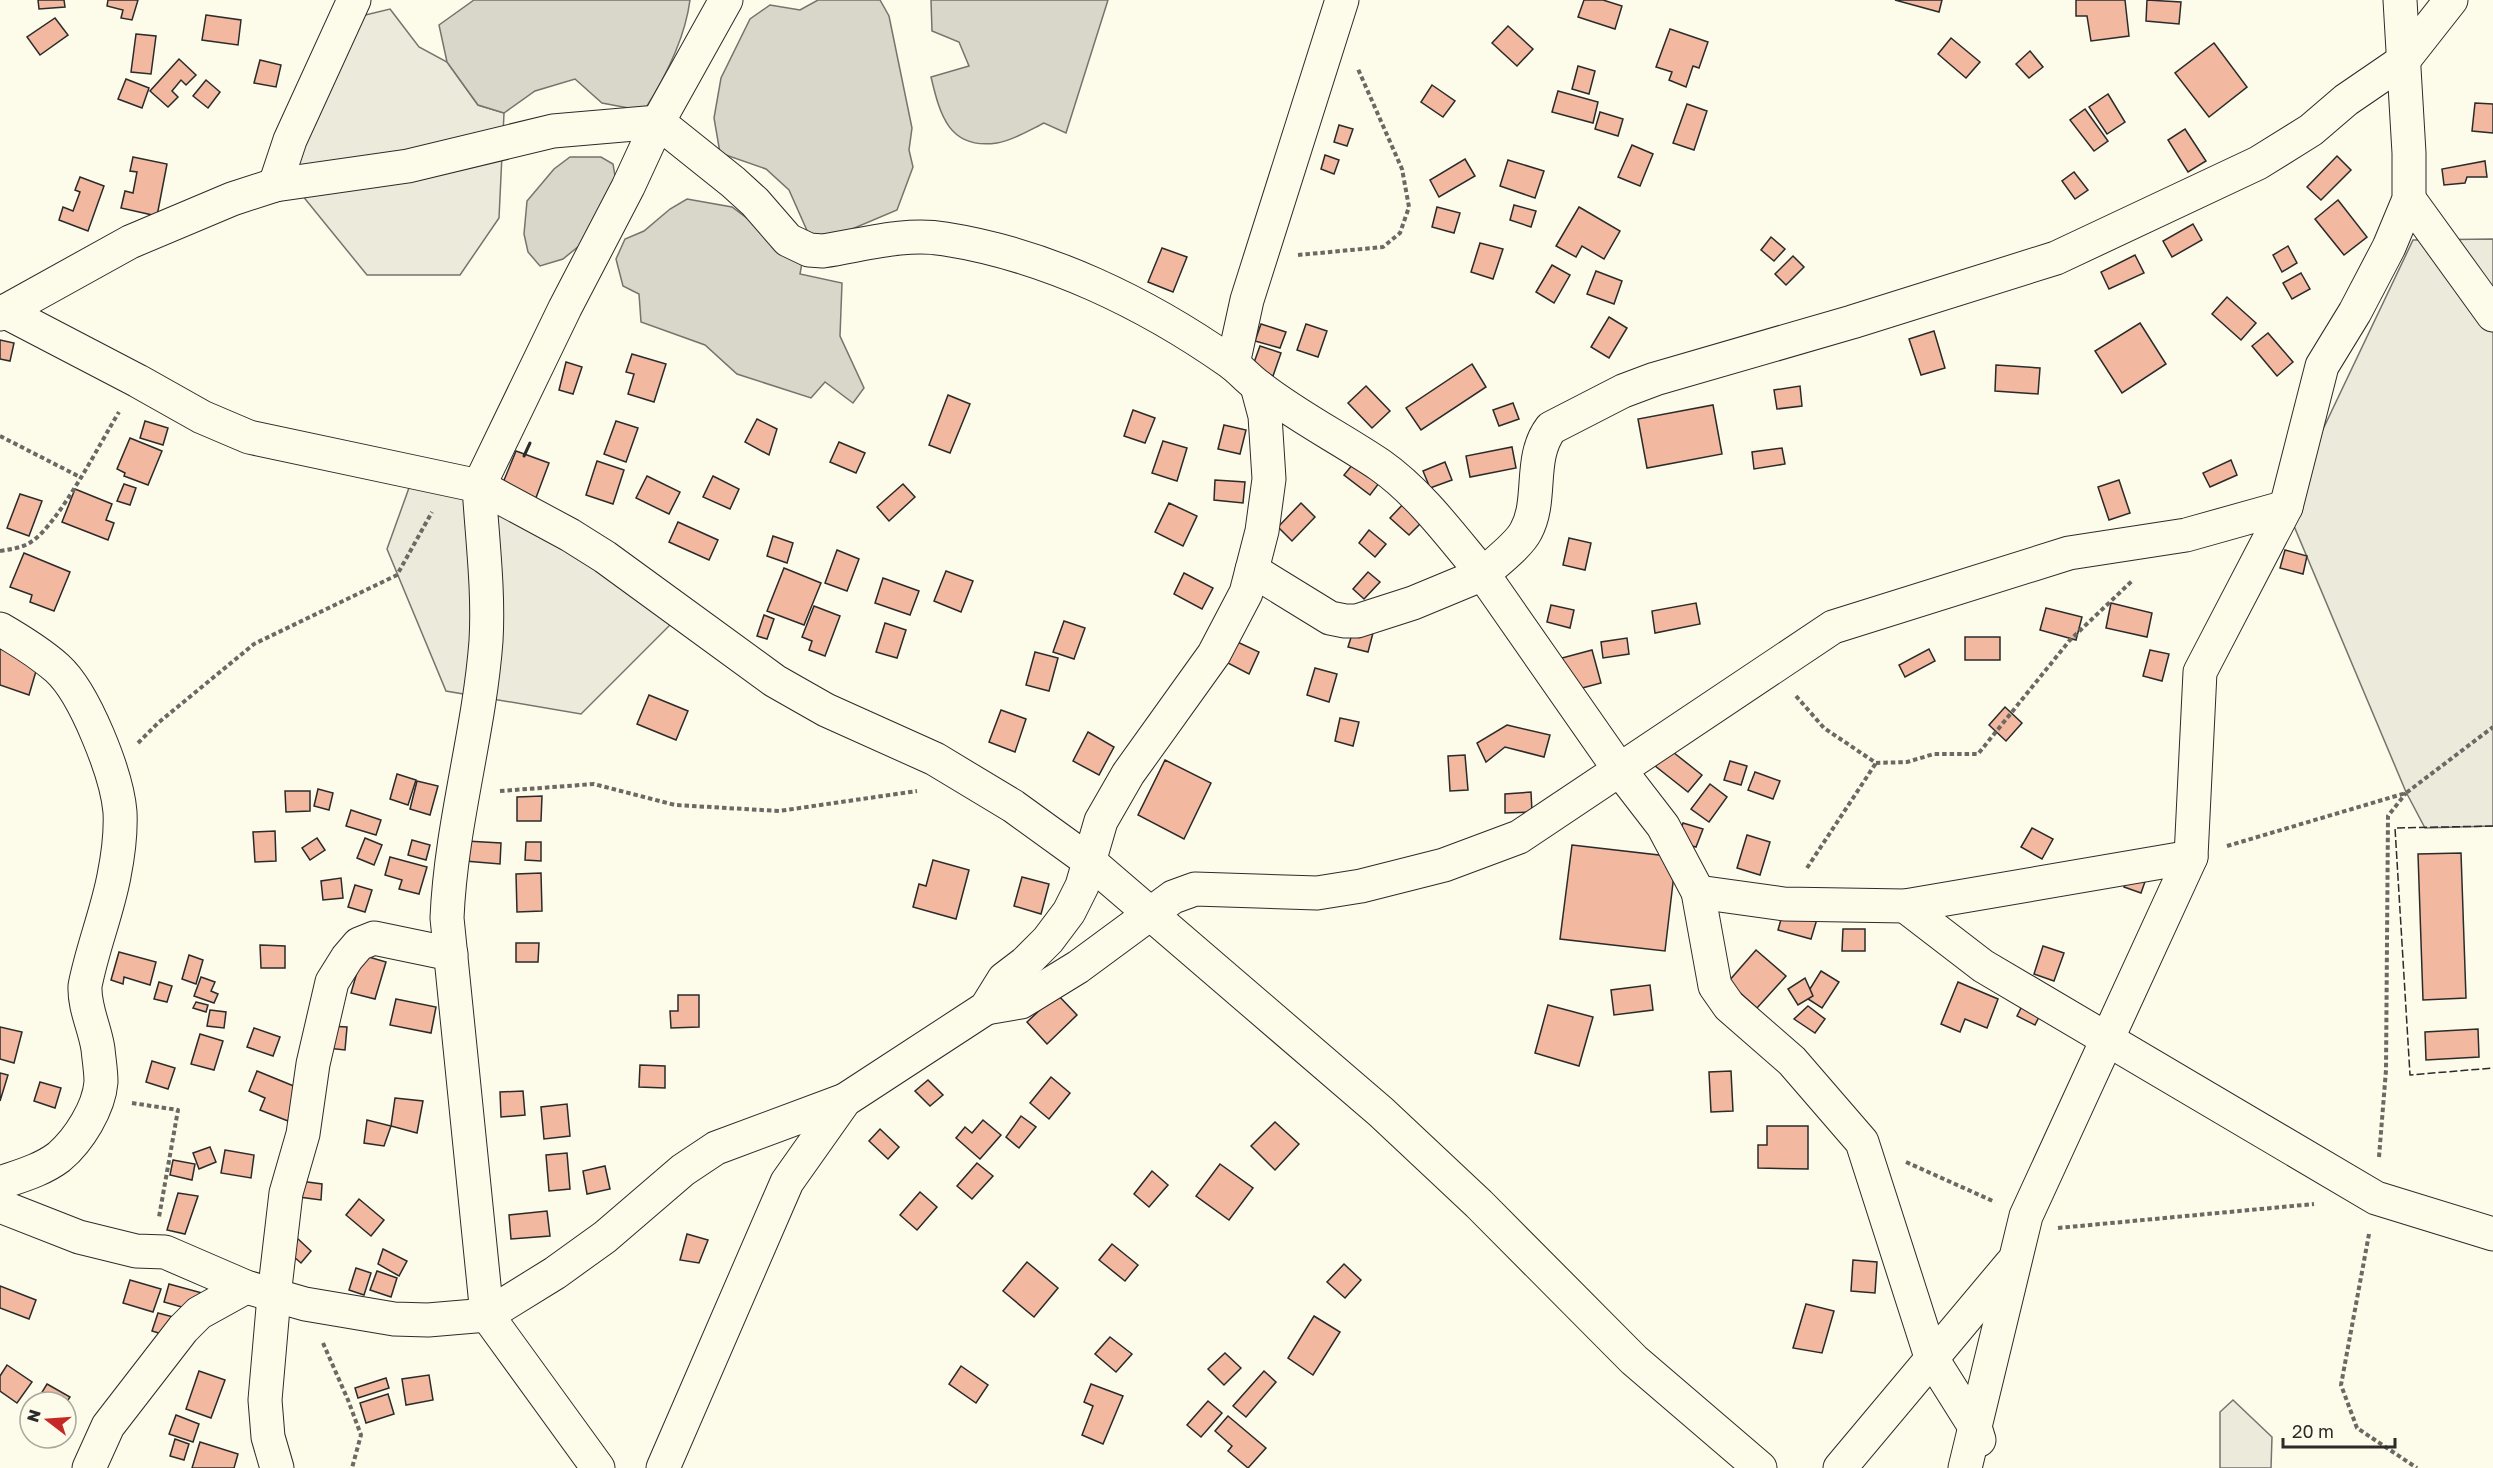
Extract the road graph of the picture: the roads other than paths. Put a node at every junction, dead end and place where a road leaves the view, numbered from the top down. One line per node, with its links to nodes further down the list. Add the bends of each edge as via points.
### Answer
1 (354, 0): 8 (street, via 290,140)
2 (726, 0): 7 (street)
3 (2400, 0): 6 (street)
4 (2451, 0): 6 (street)
5 (1339, 10): 12 (street, via 1256,271)
6 (2403, 61): 9 (street); 17 (street, via 2311,130 2258,163 2056,258 1655,379 1551,428 1540,450 1525,534)
7 (658, 122): 8 (street, via 553,131 408,166); 12 (street, via 733,182 788,240 809,250 916,236 987,247 1056,269 1126,299 1183,330); 14 (street, via 565,308)
8 (275, 185): 10 (street, via 130,242)
9 (2409, 199): 11 (street); 15 (street, via 2379,266 2322,366)
10 (2, 313): 14 (street, via 202,417 249,437)
11 (2493, 315)
12 (1233, 364): 13 (street)
13 (1257, 386): 16 (street, via 1265,416 1269,479); 17 (street, via 1382,466 1447,530)
14 (465, 482): 21 (street, via 570,535 775,681 826,710 935,759 1040,824); 25 (street, via 485,570 486,640 448,885)
15 (2286, 507): 19 (street, via 2186,535 2069,553 1833,627); 20 (street, via 2200,672)
16 (1252, 570): 17 (street, via 1329,618 1345,621 1413,603); 21 (street, via 1246,593 1214,654 1128,774 1101,821)
17 (1483, 574): 19 (street)
18 (0, 629): 29 (street, via 57,668 69,681 88,713 112,772 120,812 115,876 85,996 98,1046 99,1095 73,1142 58,1157)
19 (1619, 769): 22 (street, via 1663,826); 24 (street, via 1519,837 1444,865 1317,893 1195,889 1173,897)
20 (2191, 857): 23 (street); 27 (street)
21 (1089, 861): 24 (street); 26 (street, via 1069,912 1048,940 1004,979)
22 (1698, 892): 23 (street, via 1784,904); 35 (street, via 1715,986 1729,1006 1792,1061 1862,1142)
23 (1905, 906): 27 (street, via 1983,966)
24 (1152, 913): 26 (street, via 1078,967 1021,1002); 41 (street, via 1381,1112 1634,1360)
25 (451, 954): 33 (street, via 374,938 359,944 332,982 313,1064 303,1134 286,1193); 34 (street)
26 (986, 1008): 28 (street)
27 (2106, 1038): 31 (street, via 2376,1198); 32 (street, via 2026,1216)
28 (845, 1100): 34 (street, via 716,1148 683,1170 589,1249); 40 (street, via 787,1182)
29 (0, 1183)
30 (0, 1206): 33 (street, via 79,1237 136,1251 165,1252)
31 (2493, 1234)
32 (2014, 1261): 35 (street); 36 (street)
33 (275, 1296): 34 (street, via 394,1319); 37 (street, via 200,1313 183,1329 108,1426); 38 (street, via 265,1400 268,1437)
34 (487, 1315): 39 (street)
35 (1931, 1357): 36 (street); 42 (street)
36 (1976, 1427): 43 (street); 44 (street)
37 (89, 1468)
38 (277, 1468)
39 (598, 1468)
40 (663, 1468)
41 (1760, 1468)
42 (1840, 1468)
43 (1965, 1468)
44 (1988, 1468)

